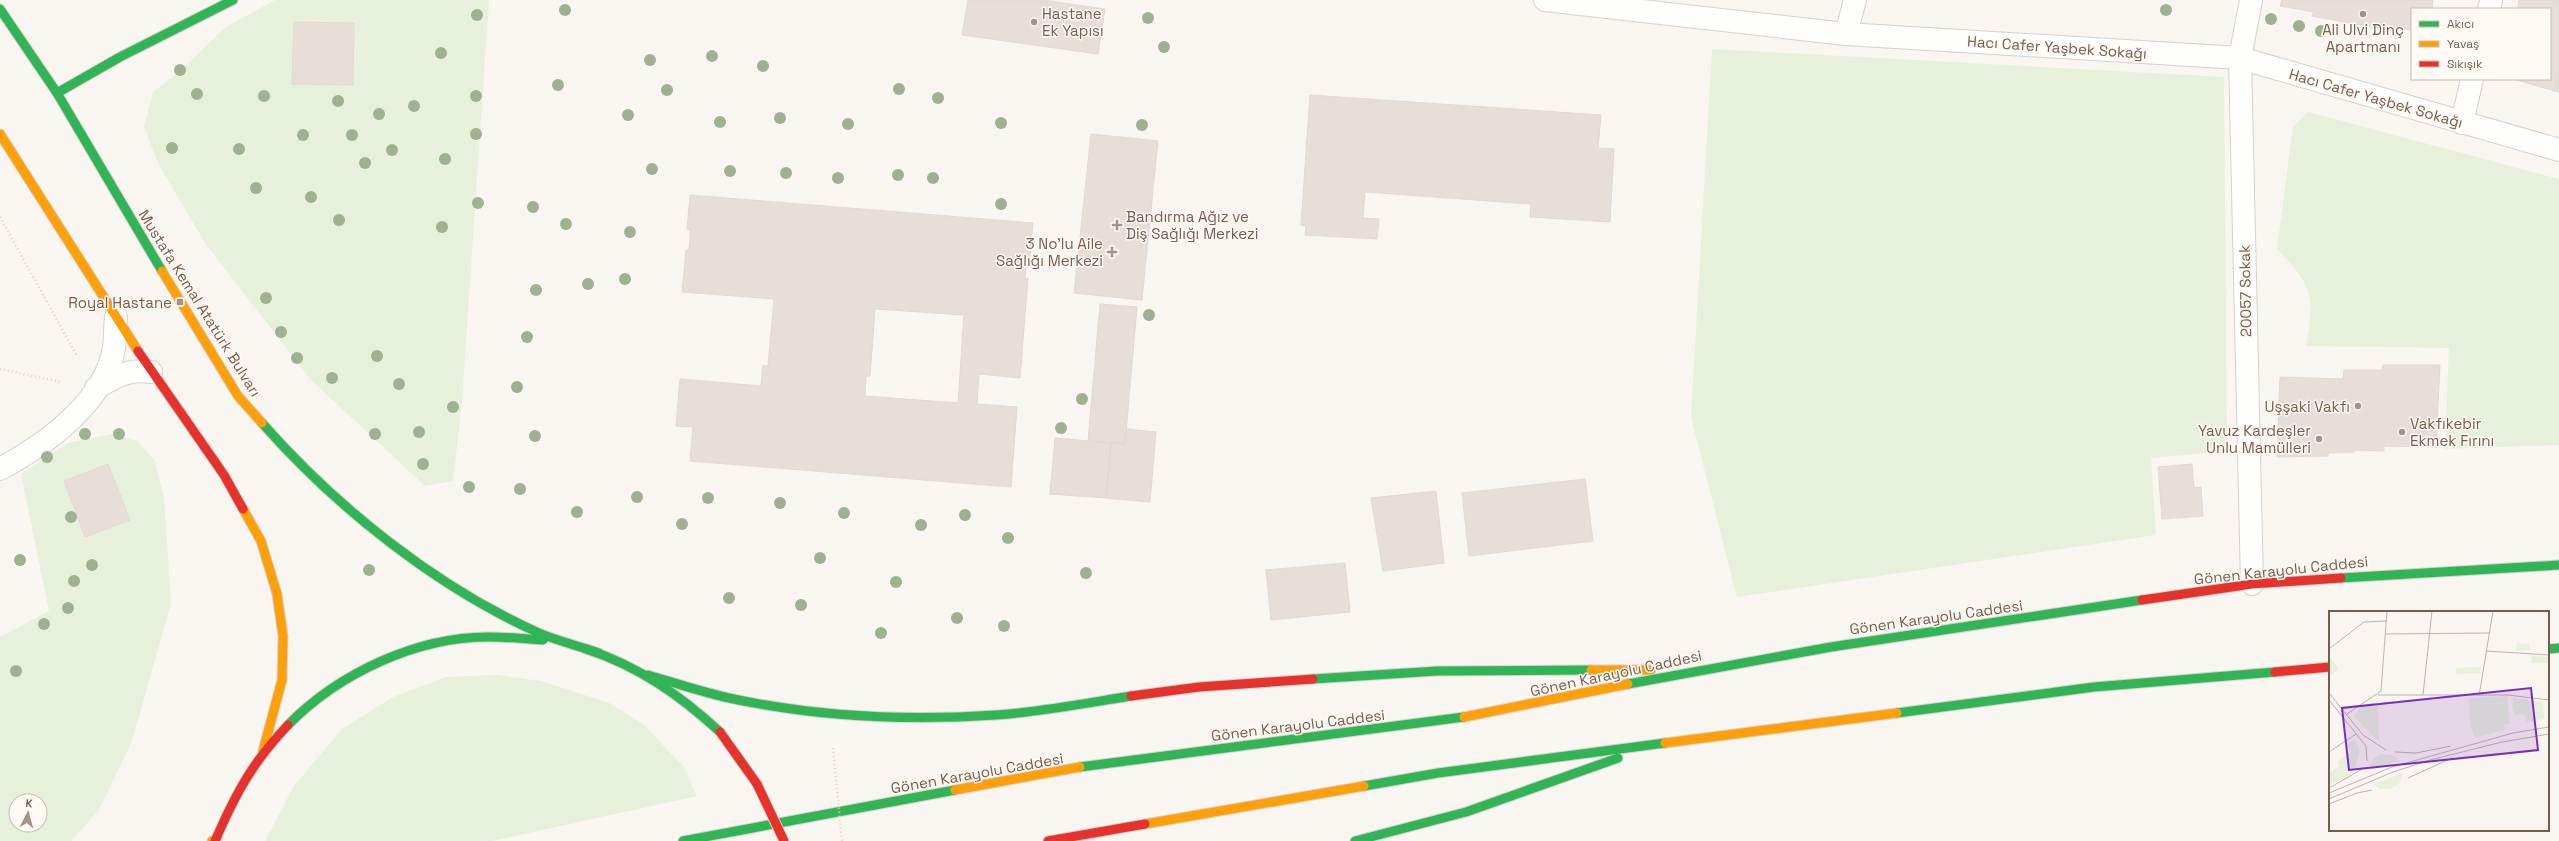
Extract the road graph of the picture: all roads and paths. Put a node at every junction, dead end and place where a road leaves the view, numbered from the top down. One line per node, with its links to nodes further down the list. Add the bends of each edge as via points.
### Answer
1 (233, 0): 9 (main road, via 120,57)
2 (1545, 0): 6 (street, Hacı Cafer Yaşbek Sokağı)
3 (1855, 0): 6 (street)
4 (2251, 0): 7 (street, 20057 Sokak)
5 (0, 9): 9 (main road, Mustafa Kemal Atatürk Bulvarı)
6 (1846, 34): 7 (street, Hacı Cafer Yaşbek Sokağı)
7 (2240, 58): 10 (street, Hacı Cafer Yaşbek Sokağı); 20 (street, 20057 Sokak)
8 (2472, 80): 10 (street)
9 (57, 93): 23 (main road, Mustafa Kemal Atatürk Bulvarı, via 238,396 281,445 326,489 427,569 538,633)
10 (2462, 123): 12 (street, Hacı Cafer Yaşbek Sokağı)
11 (0, 134): 14 (main road)
12 (2559, 150)
13 (0, 217): 17 (path)
14 (116, 317): 16 (main road); 17 (street, via 114,348 108,368)
15 (0, 370): 17 (path)
16 (151, 372): 17 (street, via 135,370 117,375); 29 (main road, via 224,475 261,541 277,594 283,636 282,680)
17 (95, 389): 18 (street, via 81,411 63,428)
18 (0, 469)
19 (2559, 565): 20 (main road, Gönen Karayolu Caddesi)
20 (2252, 584): 25 (main road, Gönen Karayolu Caddesi, via 1831,647)
21 (2559, 648): 22 (main road)
22 (2549, 649)
23 (599, 653): 26 (main road); 29 (main road, via 534,638 489,636 415,648 380,660 341,682 288,723)
24 (2329, 667): 27 (main road, via 2094,687)
25 (1698, 670): 26 (main road, via 1437,671 1199,688 998,715 931,718 862,717 795,710 728,698); 31 (main road, Gönen Karayolu Caddesi, via 1485,714 1082,767)
26 (648, 675): 32 (main road, bridge, via 698,710 720,732 759,785)
27 (1659, 743): 34 (main road, via 1438,773); 35 (main road, via 1466,812)
28 (833, 748): 33 (path, bridge)
29 (263, 751): 30 (main road, via 228,808)
30 (214, 840)
31 (683, 841)
32 (784, 841)
33 (842, 841)
34 (1048, 841)
35 (1355, 841)

